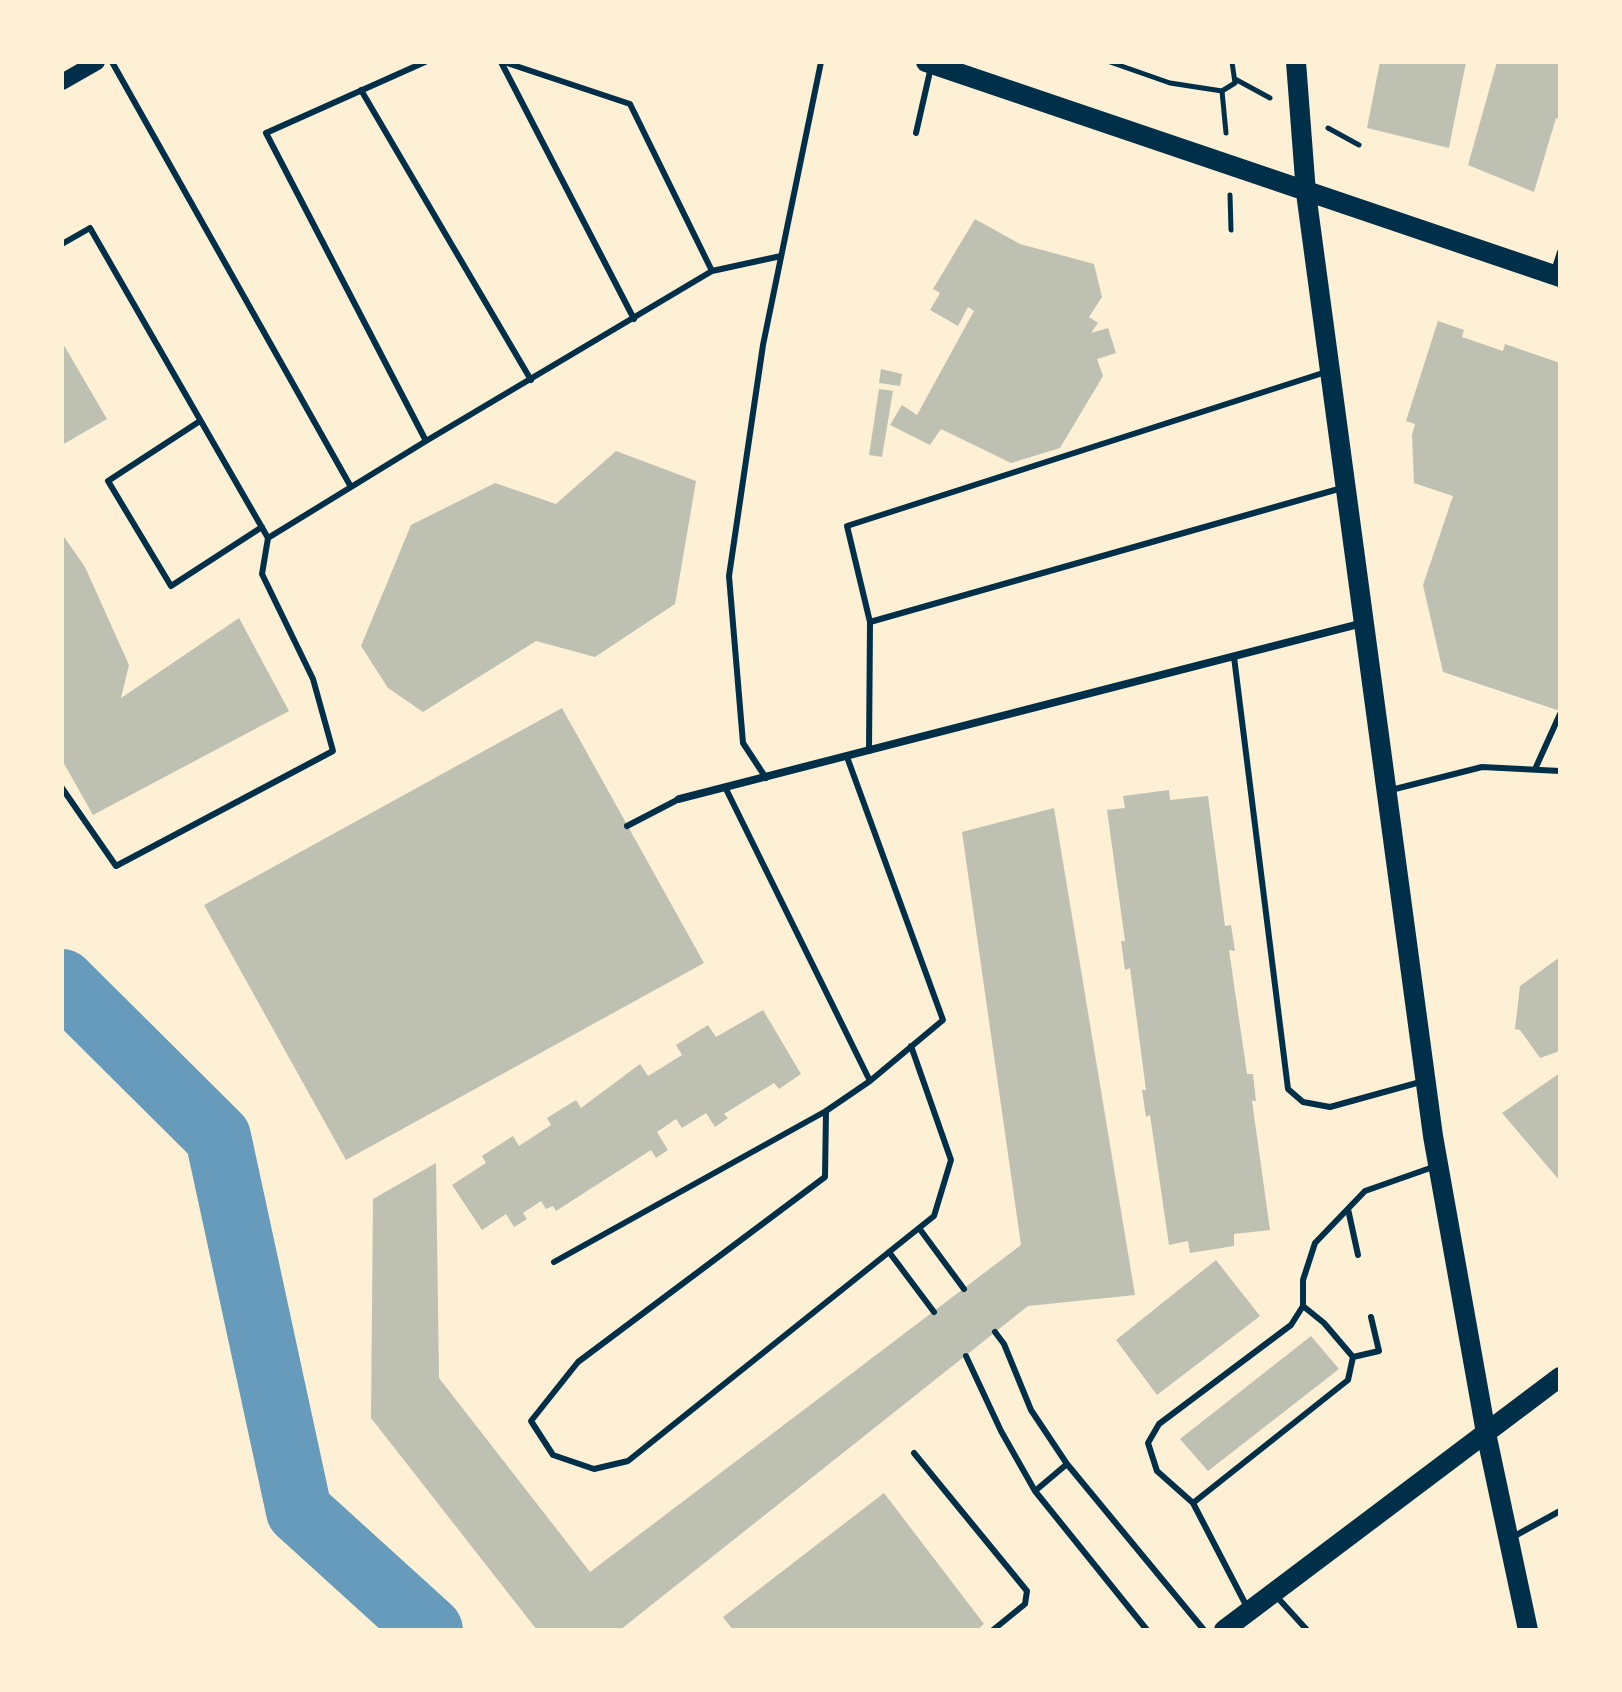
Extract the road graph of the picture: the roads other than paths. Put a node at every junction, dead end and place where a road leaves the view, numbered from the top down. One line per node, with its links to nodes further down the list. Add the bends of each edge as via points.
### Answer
1 (97, 62): 8 (main road)
2 (112, 62): 22 (lane)
3 (425, 62): 9 (lane)
4 (503, 62): 15 (lane, via 630,104); 17 (lane)
5 (821, 62): 14 (lane)
6 (1296, 62): 11 (main road)
7 (929, 63): 10 (lane); 11 (main road)
8 (62, 82)
9 (361, 90): 19 (lane); 21 (lane, via 266,133)
10 (916, 133)
11 (1306, 193): 16 (main road); 18 (main road)
12 (62, 244): 20 (lane, via 90,228)
13 (1560, 252): 16 (lane)
14 (781, 256): 15 (lane); 34 (lane, via 729,576 743,743)
15 (712, 271): 17 (lane)
16 (1557, 276)
17 (634, 319): 19 (lane)
18 (1330, 371): 23 (main road); 26 (lane, via 847,526)
19 (531, 380): 21 (lane)
20 (200, 421): 24 (lane); 24 (lane, via 108,481 171,586)
21 (426, 441): 22 (lane)
22 (351, 487): 25 (lane)
23 (1346, 487): 26 (lane); 27 (main road)
24 (262, 527): 25 (lane)
25 (268, 538): 35 (lane, via 262,574 313,679 333,751 116,866)
26 (870, 622): 30 (lane)
27 (1364, 623): 28 (street); 37 (main road)
28 (1234, 657): 30 (street); 41 (lane, via 1288,1089 1303,1102 1330,1107)
29 (1560, 714): 32 (lane)
30 (869, 751): 31 (street)
31 (847, 757): 34 (street); 40 (lane, via 943,1020)
32 (1536, 767): 33 (lane); 37 (lane, via 1482,767)
33 (1560, 771)
34 (766, 778): 36 (street)
35 (62, 788)
36 (726, 789): 38 (street); 42 (lane)
37 (1388, 791): 41 (main road)
38 (679, 799): 39 (lane)
39 (627, 826)
40 (911, 1046): 42 (lane); 46 (lane, via 951,1160 934,1216)
41 (1426, 1080): 44 (main road)
42 (870, 1081): 43 (lane)
43 (826, 1111): 47 (lane, via 825,1177 578,1362 531,1421 553,1455 594,1469 628,1461); 49 (lane)
44 (1438, 1165): 45 (lane, via 1365,1191); 58 (main road)
45 (1348, 1209): 48 (lane); 51 (lane, via 1315,1243 1303,1280)
46 (919, 1228): 47 (lane); 50 (lane)
47 (889, 1252): 52 (lane)
48 (1358, 1255)
49 (554, 1262)
50 (964, 1289)
51 (1303, 1306): 56 (lane); 62 (lane, via 1291,1325 1159,1424 1148,1443 1157,1471)
52 (934, 1312)
53 (1371, 1317): 56 (lane, via 1379,1351)
54 (995, 1332): 60 (lane, via 1031,1410)
55 (966, 1356): 61 (lane)
56 (1353, 1357): 62 (lane, via 1348,1380)
57 (1560, 1377): 58 (main road)
58 (1486, 1433): 64 (main road); 65 (main road)
59 (914, 1453): 67 (lane, via 1027,1591 1025,1604)
60 (1067, 1464): 61 (lane); 69 (lane)
61 (1035, 1491): 68 (lane)
62 (1193, 1503): 66 (lane)
63 (1560, 1511): 64 (lane)
64 (1509, 1539): 72 (main road)
65 (1273, 1592): 66 (main road); 71 (lane)
66 (1249, 1610): 70 (main road)
67 (993, 1630)
68 (1147, 1630)
69 (1204, 1630)
70 (1224, 1630)
71 (1307, 1630)
72 (1528, 1630)

